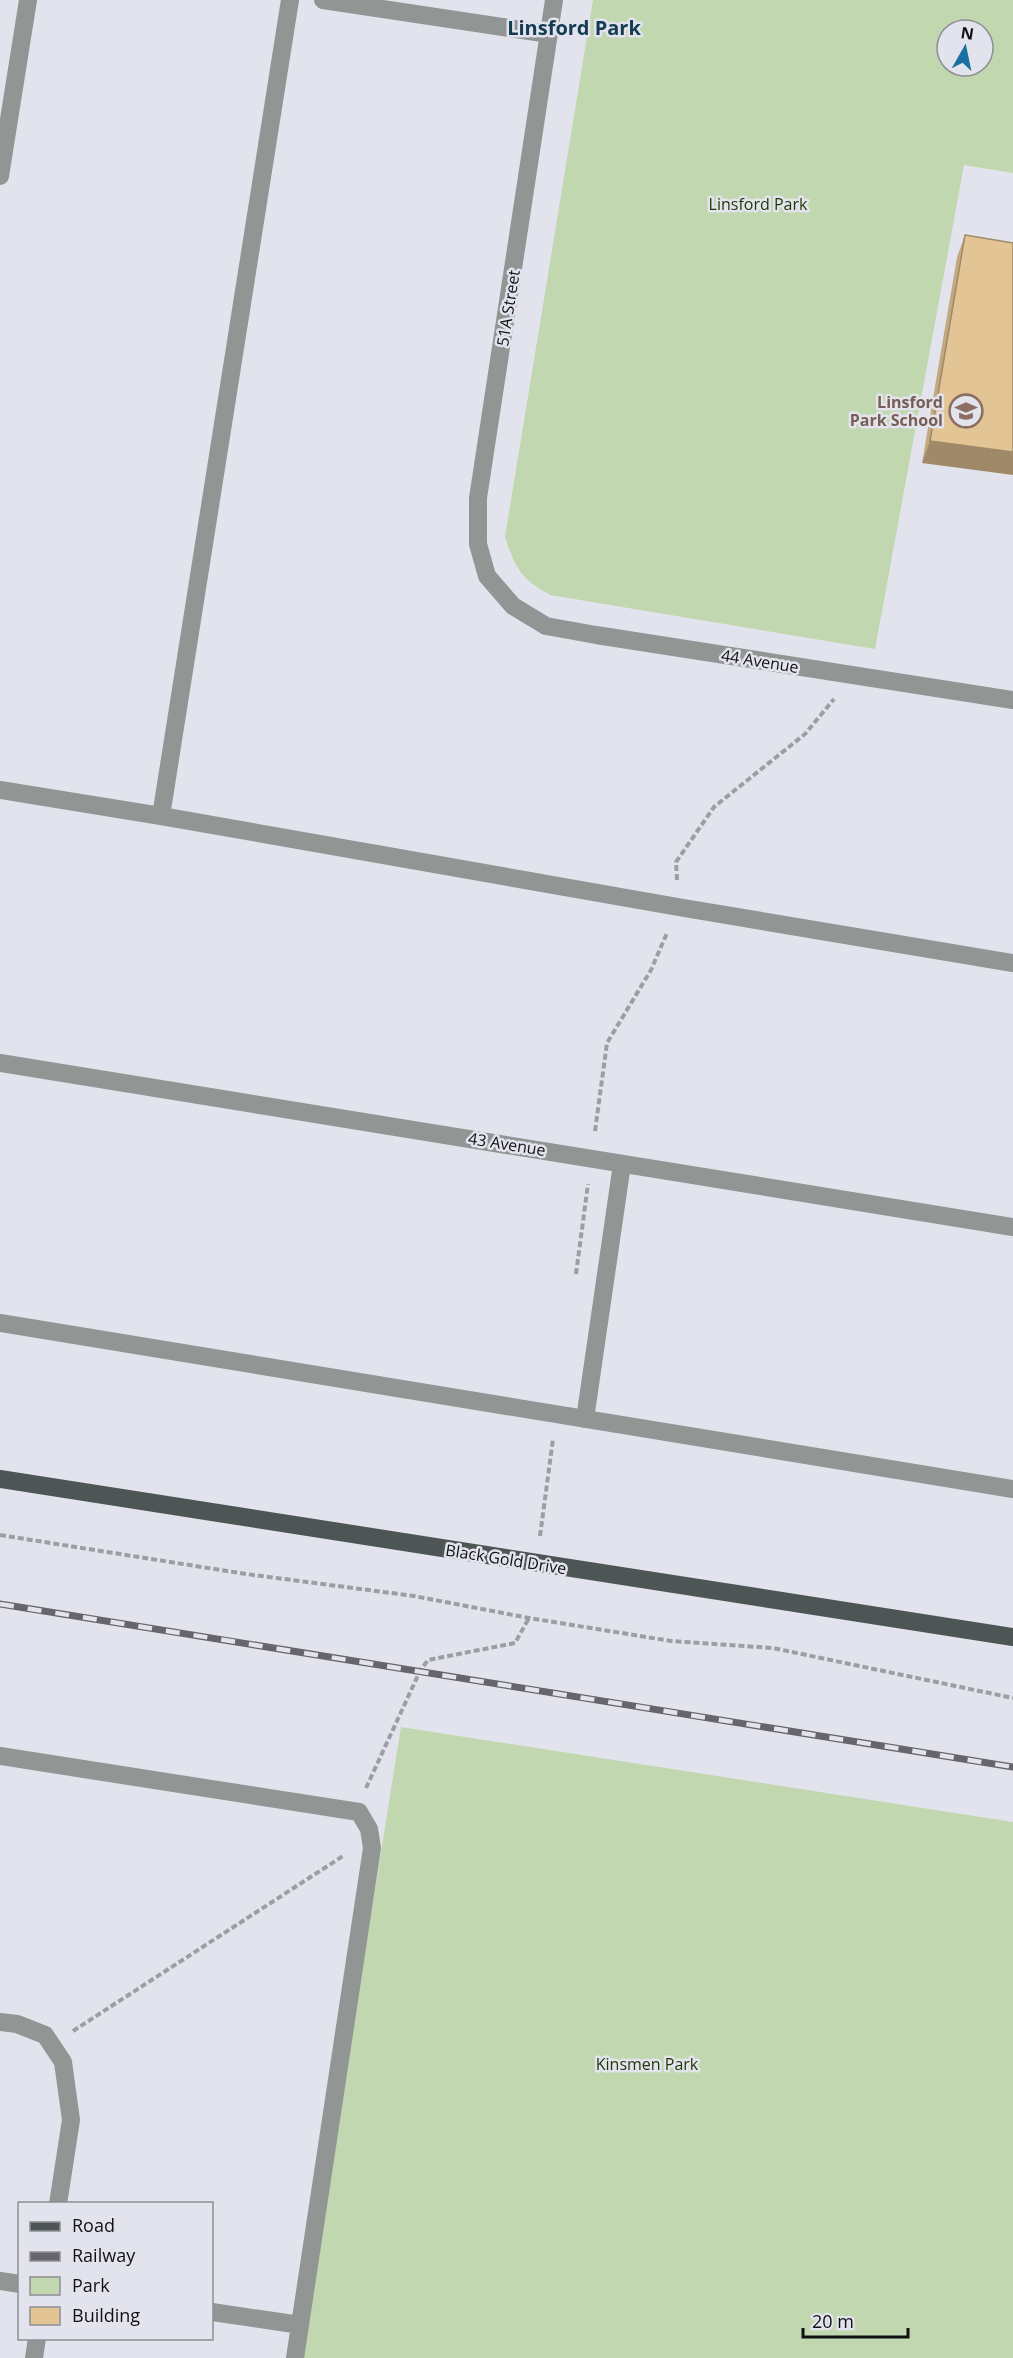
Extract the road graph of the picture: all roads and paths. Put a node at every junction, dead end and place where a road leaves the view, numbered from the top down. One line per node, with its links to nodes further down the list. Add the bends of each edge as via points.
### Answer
1 (28, 0): 6 (street)
2 (290, 0): 11 (street)
3 (323, 0): 5 (street)
4 (554, 0): 5 (street, 51A Street)
5 (549, 34): 7 (street, 51A Street, via 478,498 478,544 487,576)
6 (0, 176)
7 (513, 606): 8 (street, 44 Avenue, via 546,626)
8 (854, 676): 9 (street, 44 Avenue); 12 (path, via 805,734 714,807 676,862)
9 (1013, 700)
10 (0, 790): 11 (street)
11 (161, 816): 12 (street)
12 (678, 908): 13 (street); 14 (path, via 651,970)
13 (1013, 963)
14 (607, 1043)
15 (0, 1062): 16 (street, 43 Avenue)
16 (622, 1164): 17 (street, 43 Avenue); 19 (street)
17 (1013, 1227)
18 (0, 1323): 19 (street)
19 (585, 1419): 21 (street)
20 (0, 1479): 24 (main road, Black Gold Drive)
21 (1013, 1488)
22 (0, 1535): 23 (path, via 414,1596)
23 (529, 1618): 25 (path, via 671,1641 773,1648); 27 (path, via 515,1643 428,1660 363,1794)
24 (1013, 1636)
25 (1013, 1698)
26 (0, 1756): 27 (street)
27 (359, 1812): 29 (path, via 351,1851); 34 (street, via 369,1829 372,1848)
28 (0, 2022): 29 (street, via 45,2035)
29 (52, 2045): 30 (street, via 63,2062 70,2120)
30 (58, 2202)
31 (0, 2281): 32 (street)
32 (18, 2284)
33 (213, 2312): 34 (street)
34 (300, 2325): 37 (street)
35 (37, 2340): 36 (street)
36 (34, 2358)
37 (295, 2358)

